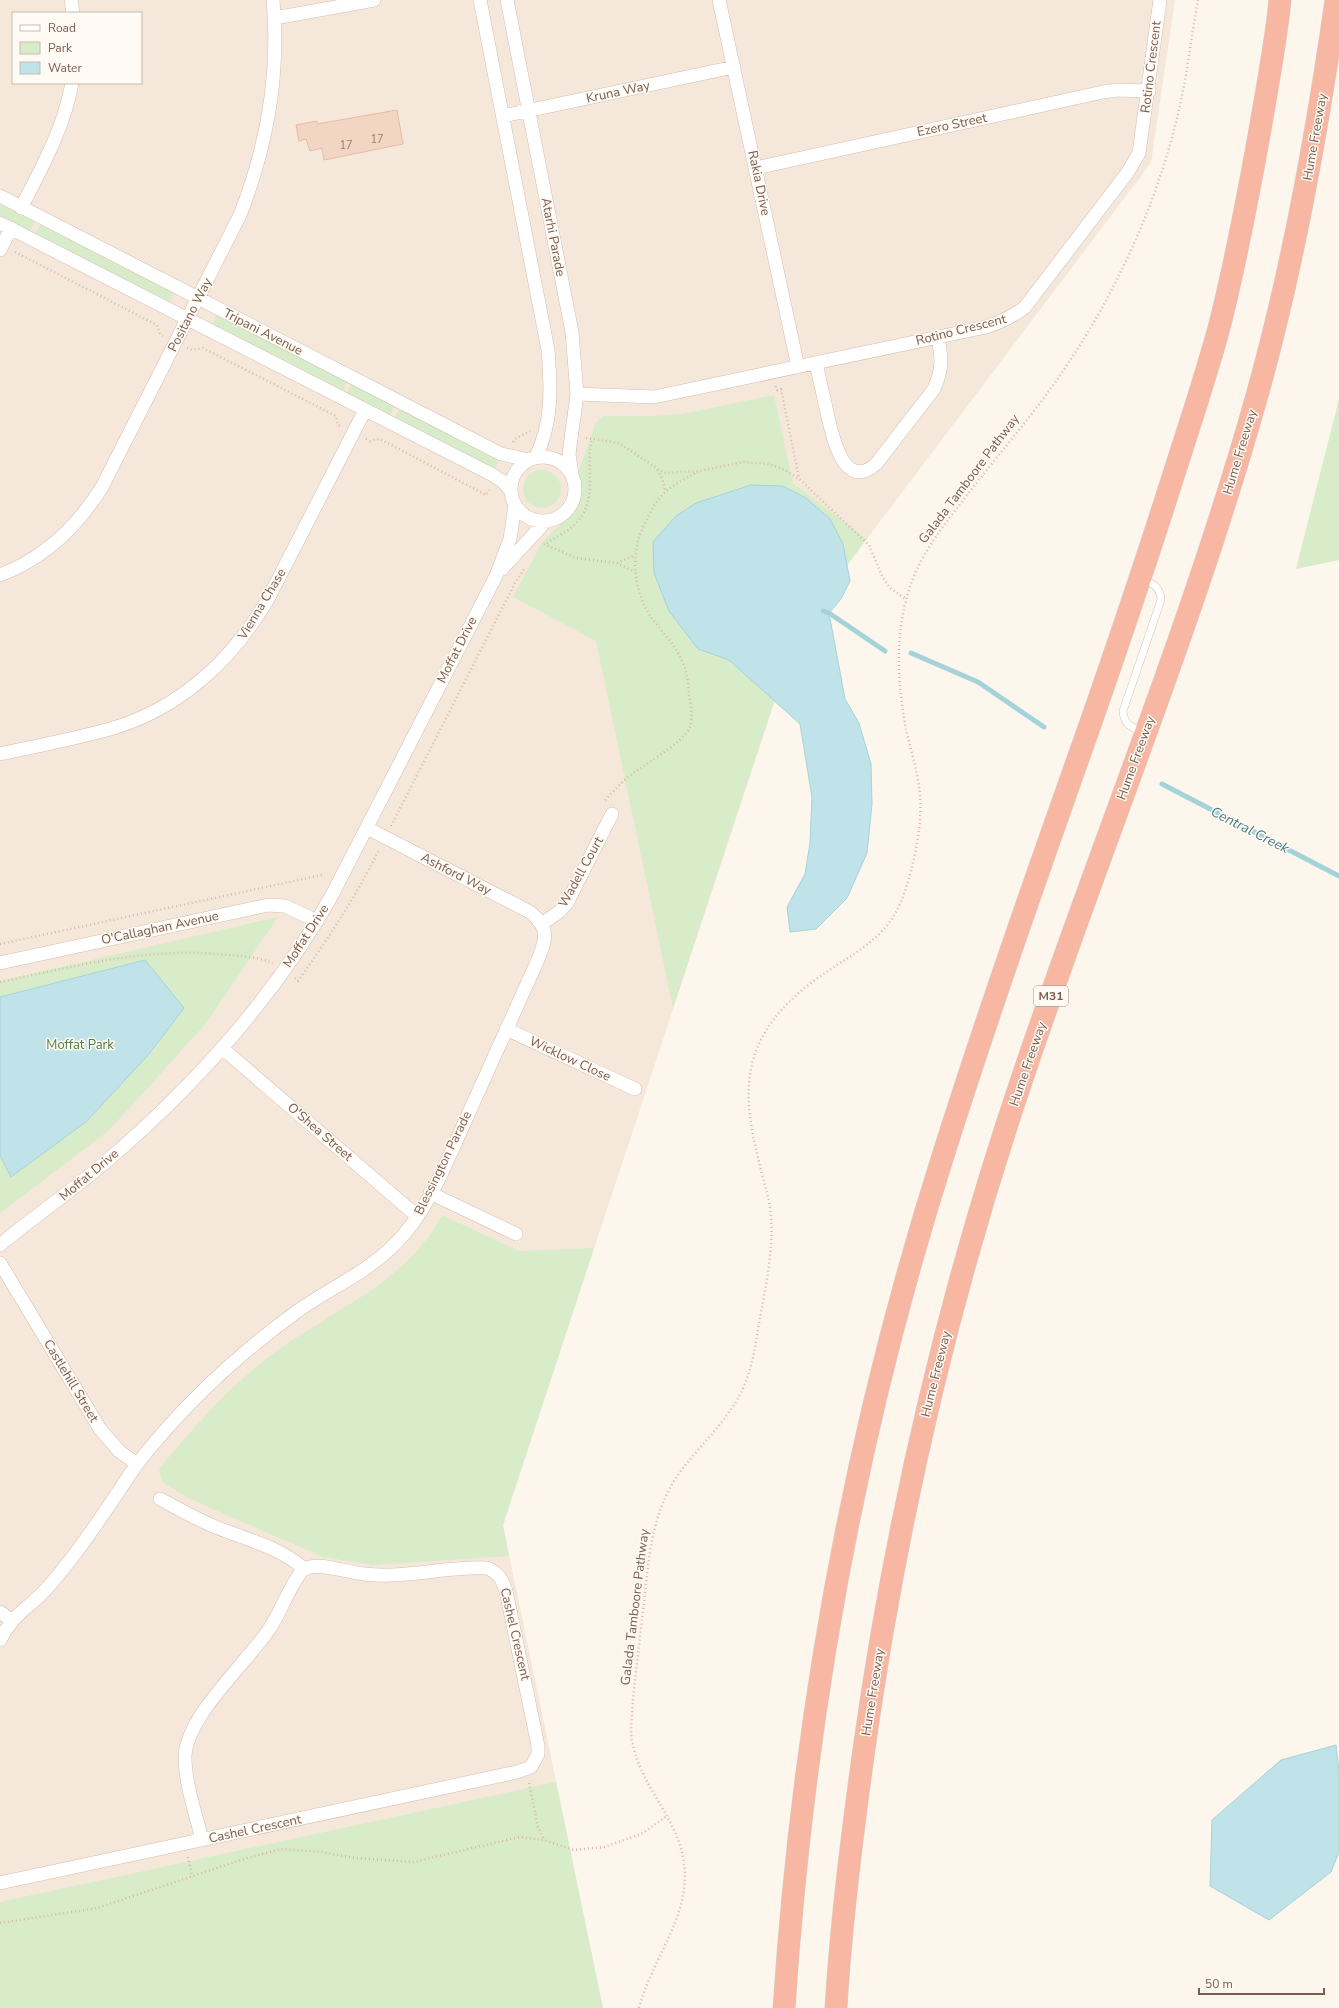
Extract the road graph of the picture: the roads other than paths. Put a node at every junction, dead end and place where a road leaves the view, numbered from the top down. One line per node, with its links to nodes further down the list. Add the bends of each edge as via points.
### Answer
1 (72, 0): 10 (street)
2 (273, 0): 11 (street, Positano Way)
3 (374, 0): 11 (street)
4 (480, 0): 16 (street, Atarhi Parade)
5 (507, 0): 15 (street, Atarhi Parade)
6 (719, 0): 12 (street, Rakia Drive)
7 (1160, 0): 14 (street, Rotino Crescent)
8 (1280, 0): 36 (highway, via 1250,184 1218,329)
9 (1336, 0): 37 (highway, Hume Freeway / M31, via 1324,88 1305,194 1257,395 1225,503)
10 (73, 12)
11 (275, 18): 22 (street, Positano Way, via 275,64 271,107 253,181 240,215)
12 (734, 67): 15 (street, Kruna Way); 17 (street, Rakia Drive)
13 (72, 84): 19 (street, via 56,139)
14 (1149, 91): 17 (street, Ezero Street, via 1103,92); 24 (street, Rotino Crescent, via 1142,141 1134,162 1025,307 1010,319 999,323)
15 (530, 112): 16 (street, Kruna Way); 27 (street, Atarhi Parade, via 572,332)
16 (503, 116): 29 (street, Atarhi Parade, via 548,350 549,418 543,443)
17 (756, 168): 26 (street, Rakia Drive)
18 (0, 196): 19 (street, Tripani Avenue)
19 (21, 208): 22 (street, Tripani Avenue)
20 (5, 226): 21 (street); 23 (street, Tripani Avenue)
21 (0, 250)
22 (198, 299): 23 (street, Positano Way); 29 (street, Tripani Avenue, via 500,454)
23 (189, 319): 28 (street, Tripani Avenue); 34 (street, Positano Way, via 91,505 47,550)
24 (938, 337): 25 (street, Rotino Crescent); 25 (street, via 942,360 934,388 876,464 863,472 858,472 846,464 836,447)
25 (816, 363): 26 (street, Rotino Crescent)
26 (798, 367): 27 (street, Rotino Crescent, via 654,397)
27 (576, 394): 30 (street, Atarhi Parade, via 570,454)
28 (365, 410): 31 (street, Tripani Avenue, via 491,474); 38 (street, Vienna Chase, via 253,625 211,673 185,693 135,720 92,734)
29 (532, 459): 30 (street, via 546,457 557,460 566,466); 31 (street, via 515,472)
30 (572, 475): 33 (street, via 575,485 571,504 560,515)
31 (511, 491): 32 (street)
32 (515, 505): 33 (street, via 528,517); 35 (street, Moffat Drive, via 510,539)
33 (546, 521): 35 (street, Moffat Drive)
34 (0, 575)
35 (496, 576): 40 (street, Moffat Drive)
36 (1141, 578): 37 (lane, via 1157,586 1161,592 1161,600 1123,710 1123,718 1128,725); 62 (highway, via 1017,933 941,1162 901,1299 869,1427 826,1642 806,1784)
37 (1145, 733): 63 (highway, Hume Freeway / M31, via 1021,1081 970,1245 934,1380 902,1523 875,1671 853,1825)
38 (0, 754)
39 (612, 814): 42 (street, Wadell Court, via 567,903)
40 (367, 828): 41 (street, Moffat Drive); 42 (street, Ashford Way, via 530,912)
41 (317, 921): 43 (street, O'Callaghan Avenue, via 285,906 268,904); 45 (street, Moffat Drive, via 283,970)
42 (542, 924): 44 (street, Blessington Parade, via 546,939 544,946)
43 (0, 963)
44 (506, 1029): 46 (street, Wicklow Close); 47 (street, Blessington Parade)
45 (222, 1048): 48 (street, O'Shea Street); 49 (street, Moffat Drive, via 176,1097 103,1165)
46 (635, 1089)
47 (430, 1193): 48 (street, Blessington Parade); 50 (street)
48 (417, 1216): 54 (street, Blessington Parade, via 406,1233 381,1258 303,1308 232,1362 198,1394)
49 (23, 1226): 51 (street, Moffat Drive); 52 (street, Moffat Drive)
50 (516, 1234)
51 (0, 1238)
52 (0, 1245)
53 (0, 1263): 54 (street, Castlehill Street, via 100,1429 120,1451)
54 (138, 1464): 58 (street, via 92,1531 49,1586)
55 (160, 1499): 56 (street, via 217,1528 275,1549)
56 (304, 1569): 60 (street, Cashel Crescent, via 294,1581 276,1620 199,1717 189,1736 185,1756 186,1771); 60 (street, Cashel Crescent, via 310,1566 384,1576 476,1568 487,1568 495,1572 501,1577 506,1591 538,1746 536,1757 531,1767 517,1772)
57 (0, 1612): 58 (street)
58 (11, 1620): 59 (street)
59 (0, 1640)
60 (202, 1840): 61 (street, Cashel Crescent)
61 (0, 1883)
62 (784, 2008)
63 (836, 2008)

